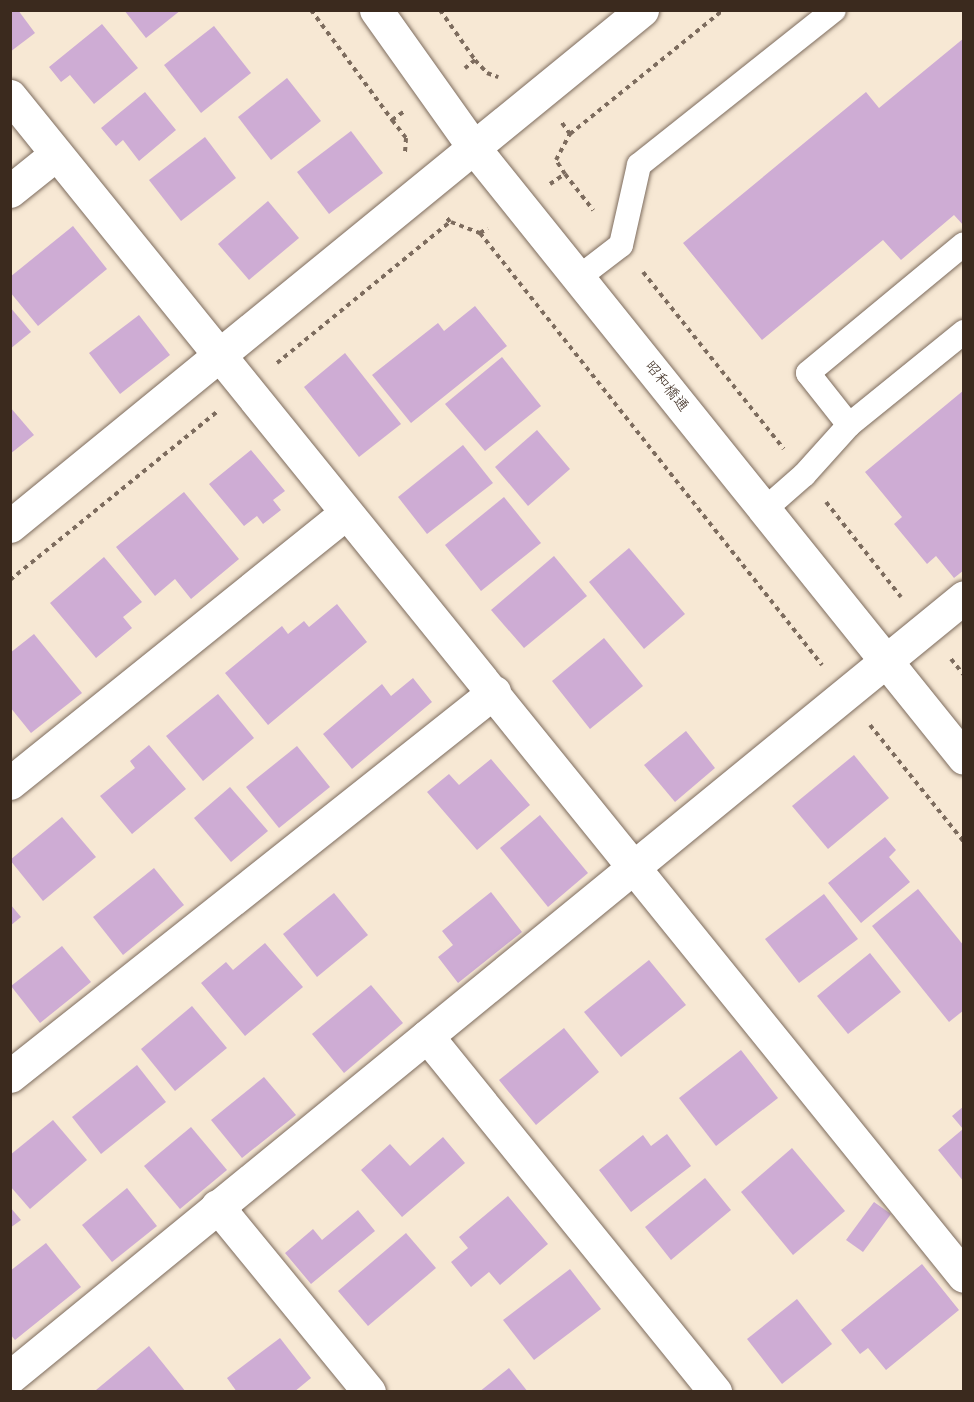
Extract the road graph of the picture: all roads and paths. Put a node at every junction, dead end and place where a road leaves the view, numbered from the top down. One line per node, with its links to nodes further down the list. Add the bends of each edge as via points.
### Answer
1 (311, 10): 6 (path, via 392,120)
2 (376, 10): 6 (street, 昭和橋通)
3 (642, 10): 9 (street)
4 (723, 10): 8 (path)
5 (834, 10): 15 (lane, via 639,165)
6 (434, 91): 9 (street, 昭和橋通)
7 (10, 96): 10 (street)
8 (570, 134)
9 (474, 148): 16 (street, 昭和橋通); 18 (street)
10 (56, 154): 12 (street); 18 (street)
11 (565, 174): 15 (path)
12 (10, 190)
13 (480, 233): 29 (path)
14 (963, 244): 19 (lane, via 808,373)
15 (621, 245): 16 (lane); 20 (path)
16 (578, 278): 21 (street, 昭和橋通)
17 (963, 332): 19 (lane)
18 (218, 355): 22 (street); 23 (street)
19 (849, 424): 20 (lane)
20 (804, 475): 21 (lane); 25 (path)
21 (765, 510): 26 (street, 昭和橋通)
22 (345, 513): 28 (street); 31 (street)
23 (10, 526)
24 (963, 597): 25 (street)
25 (924, 626): 26 (street); 27 (path)
26 (884, 660): 29 (street); 30 (street, 昭和橋通)
27 (963, 675)
28 (494, 692): 33 (street); 35 (street)
29 (844, 693): 32 (path); 33 (street)
30 (963, 758)
31 (10, 783)
32 (963, 842)
33 (635, 867): 34 (street); 37 (street)
34 (427, 1036): 36 (street); 40 (street)
35 (10, 1076)
36 (217, 1206): 38 (street); 39 (street)
37 (963, 1276)
38 (10, 1377)
39 (369, 1392)
40 (715, 1392)

